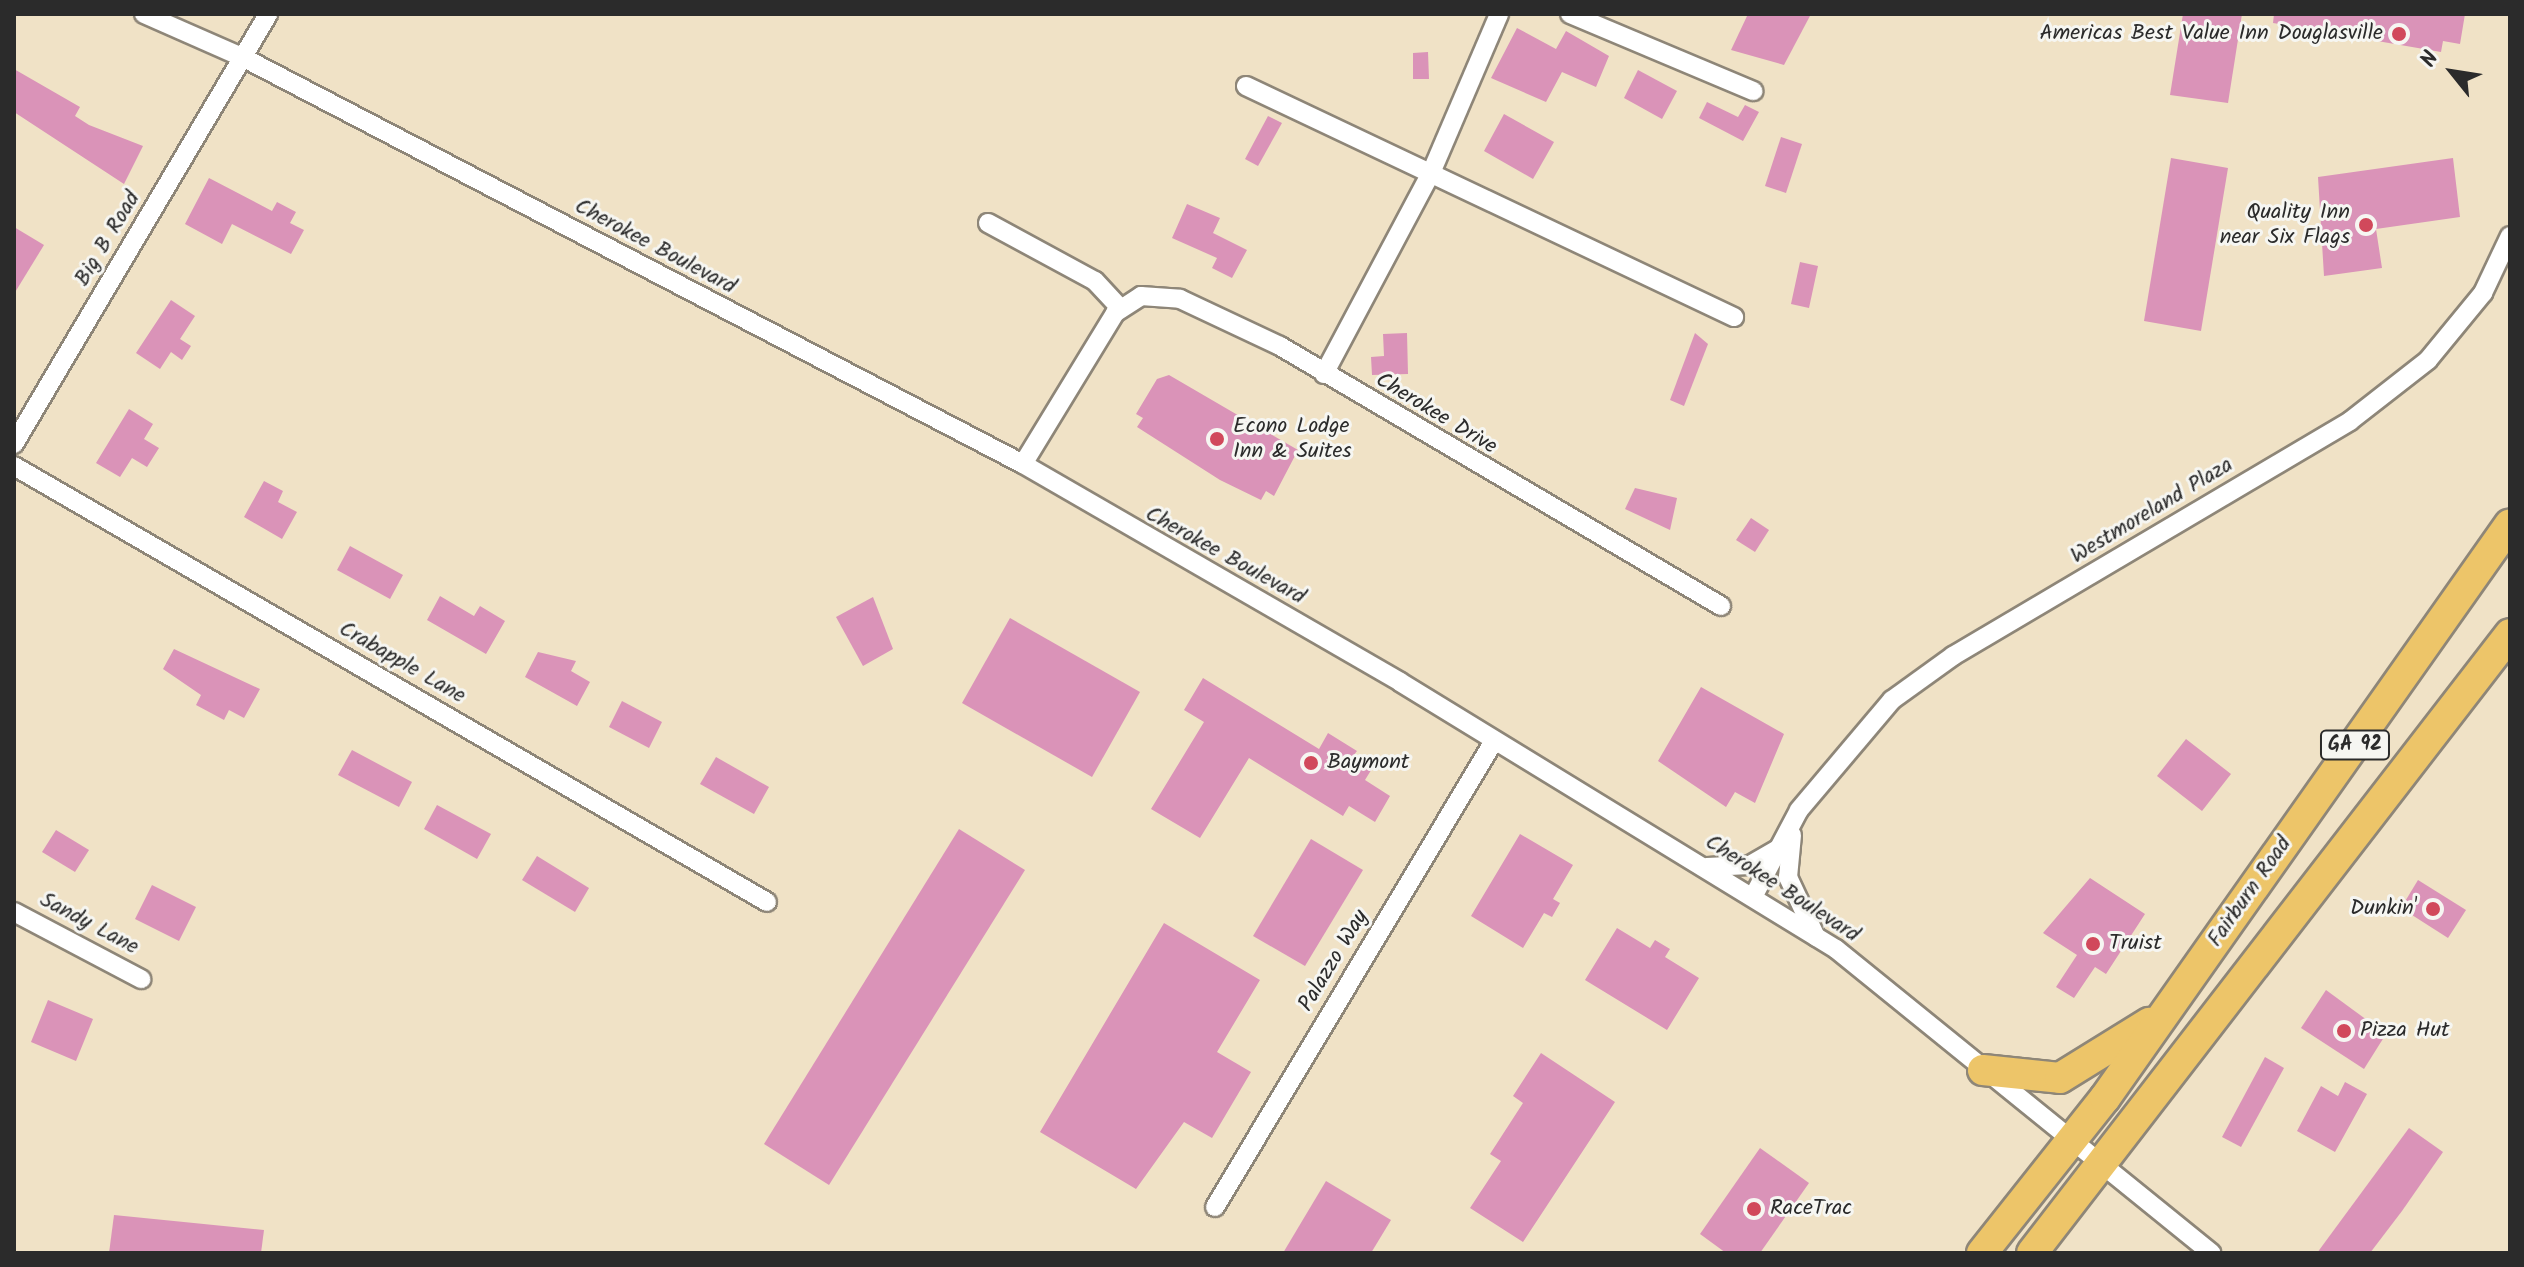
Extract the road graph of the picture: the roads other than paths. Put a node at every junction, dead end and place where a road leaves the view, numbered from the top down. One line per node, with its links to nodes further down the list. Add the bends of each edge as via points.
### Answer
1 (144, 14): 5 (street, Cherokee Boulevard)
2 (268, 14): 5 (street, Big B Road)
3 (1499, 14): 8 (street)
4 (1570, 14): 7 (street)
5 (244, 58): 14 (street, Big B Road); 15 (street, Cherokee Boulevard)
6 (1246, 86): 8 (street)
7 (1753, 91)
8 (1431, 173): 12 (street); 13 (street)
9 (988, 223): 11 (street, via 1095,281)
10 (2510, 236): 21 (street, Westmoreland Plaza, via 2483,293 2428,360 2350,421 1953,656 1892,700)
11 (1121, 309): 13 (street, Cherokee Drive, via 1141,296 1180,299); 15 (street)
12 (1734, 317)
13 (1324, 374): 18 (street, Cherokee Drive)
14 (14, 444)
15 (1023, 464): 20 (street, Cherokee Boulevard)
16 (14, 466): 25 (street, Crabapple Lane)
17 (2510, 524): 29 (main road, Fairburn Road / GA 92)
18 (1721, 606)
19 (2510, 634): 32 (main road, Fairburn Road / GA 92)
20 (1494, 741): 23 (street, Cherokee Boulevard); 33 (street, Palazzo Way)
21 (1799, 810): 22 (street, Westmoreland Plaza); 27 (street, via 1788,877)
22 (1779, 848): 23 (street, via 1750,865); 24 (street, Westmoreland Plaza)
23 (1706, 867): 24 (street, Cherokee Boulevard)
24 (1753, 897): 27 (street, Cherokee Boulevard)
25 (767, 902)
26 (14, 912): 28 (street, Sandy Lane)
27 (1816, 937): 30 (street, Cherokee Boulevard)
28 (141, 979)
29 (2167, 1010): 30 (main road, via 2060,1078); 31 (main road, Fairburn Road / GA 92)
30 (1983, 1070): 31 (street, Cherokee Boulevard)
31 (2068, 1141): 32 (street, Cherokee Boulevard); 34 (main road, Fairburn Road / GA 92)
32 (2099, 1165): 35 (main road, Fairburn Road / GA 92); 36 (street, Cherokee Boulevard)
33 (1215, 1207)
34 (1982, 1253)
35 (2032, 1253)
36 (2211, 1253)

